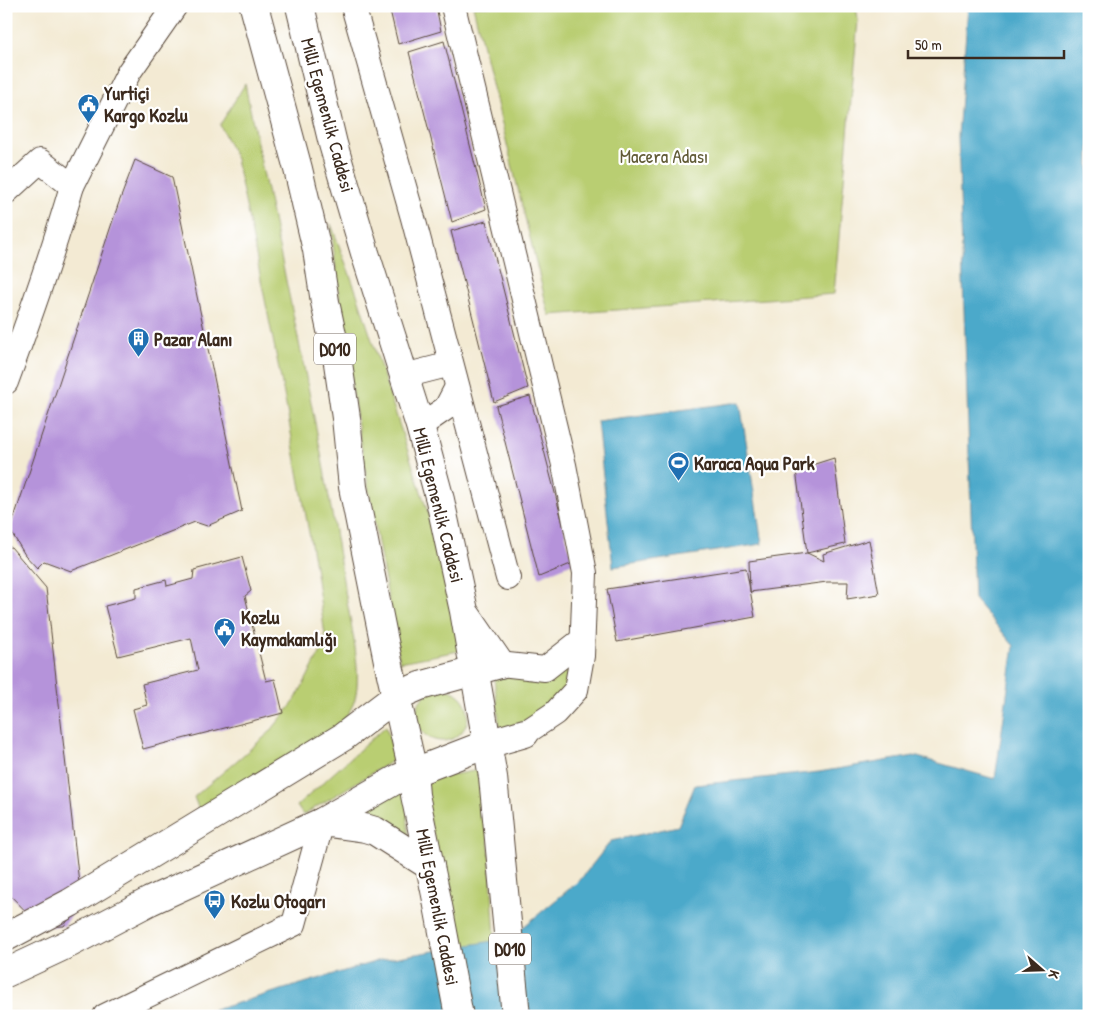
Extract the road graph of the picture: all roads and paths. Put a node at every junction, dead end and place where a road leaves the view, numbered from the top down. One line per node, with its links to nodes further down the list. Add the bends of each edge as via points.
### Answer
1 (175, 6): 6 (street, via 129,72)
2 (254, 6): 16 (highway, Milli Egemenlik Caddesi / D010, via 317,250 338,363 353,486)
3 (300, 6): 9 (highway, Milli Egemenlik Caddesi / D010, via 333,144)
4 (354, 6): 8 (street)
5 (453, 6): 15 (street, via 564,465 585,573)
6 (72, 186): 7 (street, via 40,161); 10 (street)
7 (6, 192)
8 (451, 364): 9 (street); 11 (street)
9 (404, 376): 12 (highway, Milli Egemenlik Caddesi / D010)
10 (6, 382)
11 (458, 387): 12 (street, via 446,408); 13 (street)
12 (420, 426): 14 (highway, Milli Egemenlik Caddesi / D010)
13 (508, 578)
14 (464, 611): 17 (highway); 18 (highway, Milli Egemenlik Caddesi / D010)
15 (582, 640): 17 (street, via 544,669); 20 (street, via 576,690 555,713)
16 (388, 661): 19 (highway, Milli Egemenlik Caddesi / D010); 21 (highway, via 370,705)
17 (500, 664): 18 (highway)
18 (474, 670): 19 (highway); 22 (highway, Milli Egemenlik Caddesi / D010)
19 (397, 696): 21 (highway); 23 (highway, Milli Egemenlik Caddesi / D010)
20 (525, 733): 22 (highway); 24 (highway)
21 (343, 737): 27 (highway, via 70,903)
22 (487, 744): 23 (highway); 24 (highway, Milli Egemenlik Caddesi / D010)
23 (413, 771): 25 (highway); 26 (highway, Milli Egemenlik Caddesi / D010)
24 (493, 777): 31 (highway, Milli Egemenlik Caddesi / D010)
25 (322, 822): 26 (highway, via 365,828); 28 (highway, via 150,901); 29 (street, via 294,924)
26 (430, 866): 30 (highway, Milli Egemenlik Caddesi / D010)
27 (8, 931)
28 (6, 973)
29 (105, 1016)
30 (459, 1016)
31 (516, 1016)

